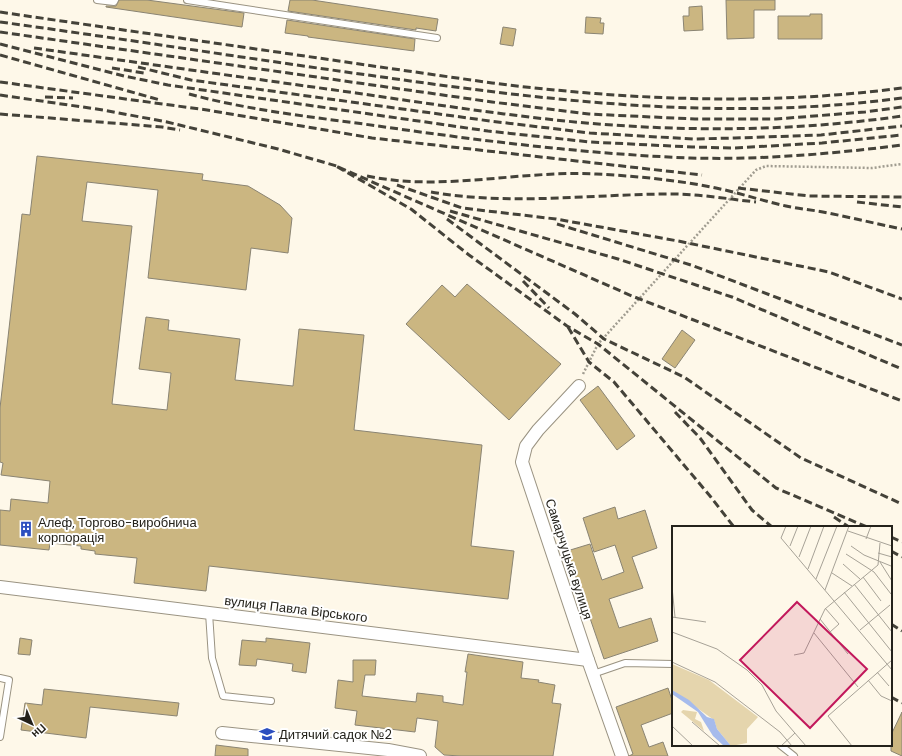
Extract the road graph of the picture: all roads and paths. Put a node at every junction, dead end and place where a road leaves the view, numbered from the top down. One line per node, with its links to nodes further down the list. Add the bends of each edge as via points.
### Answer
1 (97, 0): 2 (lane)
2 (115, 0)
3 (187, 0): 4 (lane)
4 (437, 38)
5 (902, 164): 6 (path, via 872,168 766,166 756,170 598,344)
6 (579, 386): 9 (street, Самарчуцька вулиця, via 538,430 526,446 522,462)
7 (0, 587): 8 (street, вулиця Павла Вірського)
8 (209, 613): 9 (street, вулиця Павла Вірського); 13 (lane, via 212,658 223,696)
9 (588, 660): 11 (street, Самарчуцька вулиця)
10 (672, 664): 11 (lane, via 625,663)
11 (593, 674): 18 (street, Самарчуцька вулиця)
12 (0, 678): 15 (lane, via 9,680)
13 (271, 701)
14 (222, 733): 17 (street, via 388,750)
15 (0, 737)
16 (781, 746): 19 (lane)
17 (420, 756)
18 (622, 756)
19 (794, 756)

